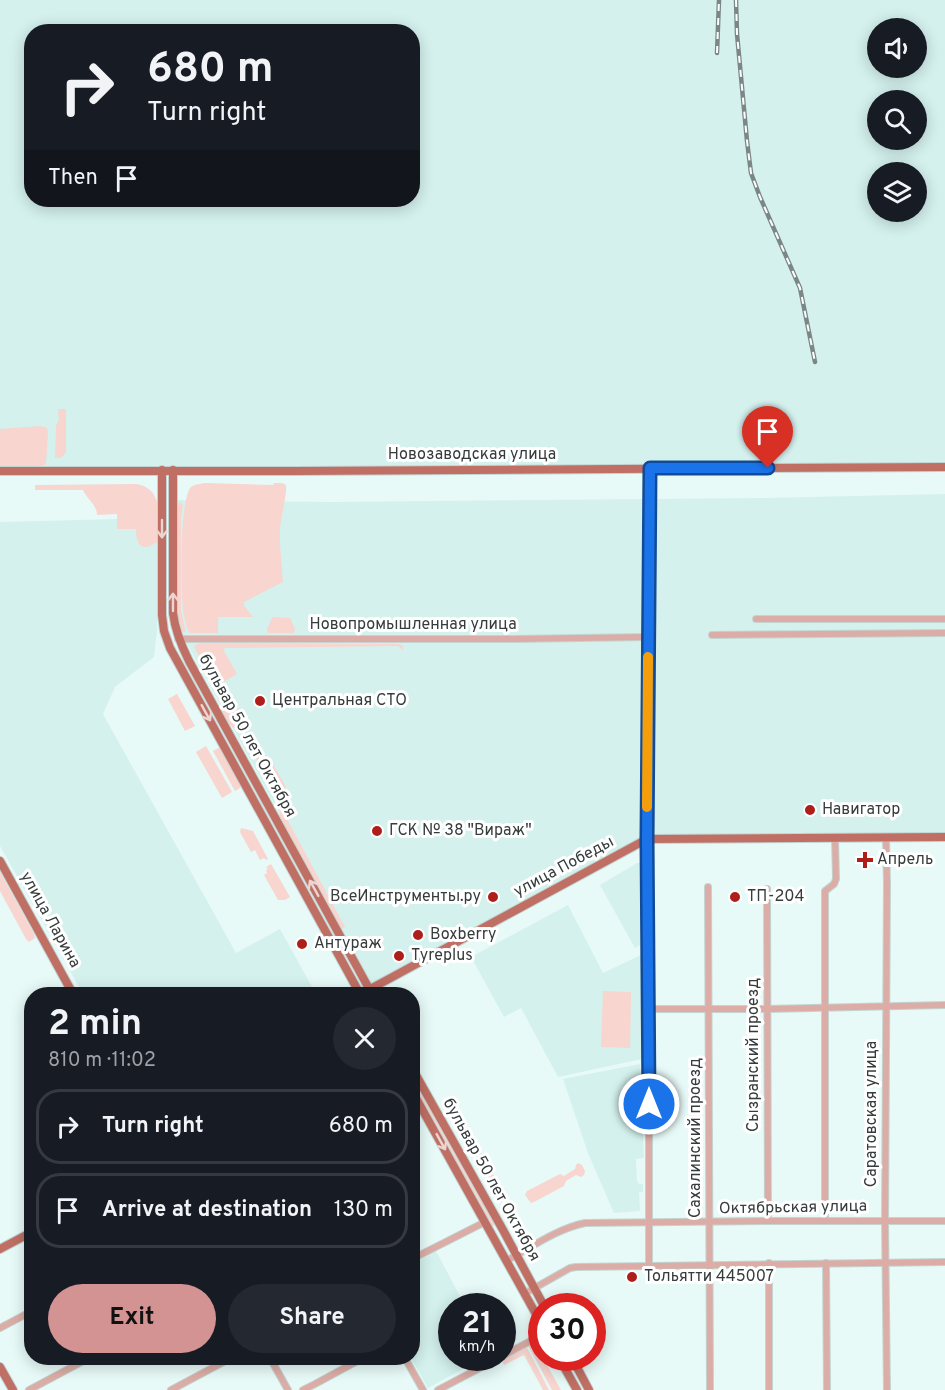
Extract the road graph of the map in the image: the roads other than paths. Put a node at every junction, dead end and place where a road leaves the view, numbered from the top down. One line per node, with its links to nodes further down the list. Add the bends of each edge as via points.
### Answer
1 (945, 467): 2 (main road, Новозаводская улица)
2 (650, 468): 4 (main road, Новозаводская улица); 12 (street)
3 (162, 470): 4 (main road, Новозаводская улица); 5 (main road, Новозаводская улица); 6 (main road, бульвар 50 лет Октября)
4 (173, 470): 7 (main road, бульвар 50 лет Октября)
5 (0, 471)
6 (162, 503): 7 (main road, via 166,498); 15 (main road, бульвар 50 лет Октября, one-way to 15, via 164,632)
7 (173, 504): 13 (main road, бульвар 50 лет Октября, one-way to 7, via 173,613)
8 (945, 619): 9 (street)
9 (756, 620)
10 (945, 633): 11 (street)
11 (712, 635)
12 (648, 637): 13 (street, Новопромышленная улица); 19 (street)
13 (178, 639): 14 (main road, бульвар 50 лет Октября)
14 (257, 784): 15 (main road); 23 (main road, бульвар 50 лет Октября, one-way to 14)
15 (247, 789): 24 (main road, бульвар 50 лет Октября)
16 (945, 837): 18 (main road, улица Победы)
17 (835, 838): 18 (main road, улица Победы); 19 (main road, улица Победы); 31 (street, via 836,879 825,891)
18 (886, 838): 30 (street, Саратовская улица)
19 (647, 839): 28 (main road, улица Победы); 32 (street)
20 (0, 861): 25 (main road, улица Ларина)
21 (708, 887): 34 (street, Сахалинский проезд)
22 (767, 889): 33 (street, Сызранский проезд)
23 (324, 906): 24 (main road); 27 (main road, бульвар 50 лет Октября)
24 (314, 910): 26 (main road, бульвар 50 лет Октября)
25 (69, 987)
26 (357, 987)
27 (368, 987)
28 (380, 987)
29 (945, 1005): 30 (street)
30 (886, 1007): 31 (street); 39 (street, Саратовская улица)
31 (825, 1008): 33 (street); 38 (street)
32 (649, 1009): 34 (street); 42 (street)
33 (767, 1009): 34 (street); 37 (street, Сызранский проезд)
34 (709, 1010): 43 (street, Сахалинский проезд)
35 (420, 1082): 47 (main road, бульвар 50 лет Октября)
36 (420, 1105): 41 (main road, бульвар 50 лет Октября, one-way to 41)
37 (768, 1221): 38 (street, Октябрьская улица); 43 (street, Октябрьская улица)
38 (825, 1221): 39 (street, Октябрьская улица)
39 (885, 1221): 40 (street, Октябрьская улица); 52 (street, Саратовская улица)
40 (945, 1221)
41 (485, 1222): 46 (street); 48 (main road, бульвар 50 лет Октября)
42 (649, 1222): 43 (street, Октябрьская улица); 47 (street, Октябрьская улица, via 570,1226); 54 (street)
43 (710, 1223): 53 (street, Сахалинский проезд)
44 (24, 1236): 45 (main road)
45 (0, 1249)
46 (420, 1255)
47 (516, 1255): 48 (street, Октябрьская улица); 55 (main road, бульвар 50 лет Октября)
48 (506, 1261): 57 (main road, бульвар 50 лет Октября)
49 (945, 1262): 52 (street)
50 (769, 1263): 51 (street); 53 (street); 80 (street)
51 (826, 1263): 52 (street); 81 (street)
52 (885, 1263): 82 (street, Саратовская улица)
53 (711, 1264): 54 (street); 79 (street, Сахалинский проезд)
54 (649, 1265): 55 (street, via 570,1268)
55 (534, 1288): 56 (main road, бульвар 50 лет Октября); 57 (street)
56 (537, 1293)
57 (524, 1294): 58 (main road, бульвар 50 лет Октября)
58 (528, 1301)
59 (24, 1315): 60 (street)
60 (0, 1328)
61 (76, 1365): 71 (street)
62 (218, 1365): 72 (street)
63 (274, 1365): 73 (street)
64 (350, 1365): 74 (street)
65 (409, 1365): 75 (street)
66 (0, 1367): 70 (main road)
67 (474, 1371): 76 (street)
68 (566, 1371): 77 (main road)
69 (579, 1371): 78 (main road)
70 (13, 1390)
71 (29, 1390)
72 (171, 1390)
73 (288, 1390)
74 (303, 1390)
75 (423, 1390)
76 (438, 1390)
77 (577, 1390)
78 (589, 1390)
79 (710, 1390)
80 (769, 1390)
81 (827, 1390)
82 (887, 1390)

